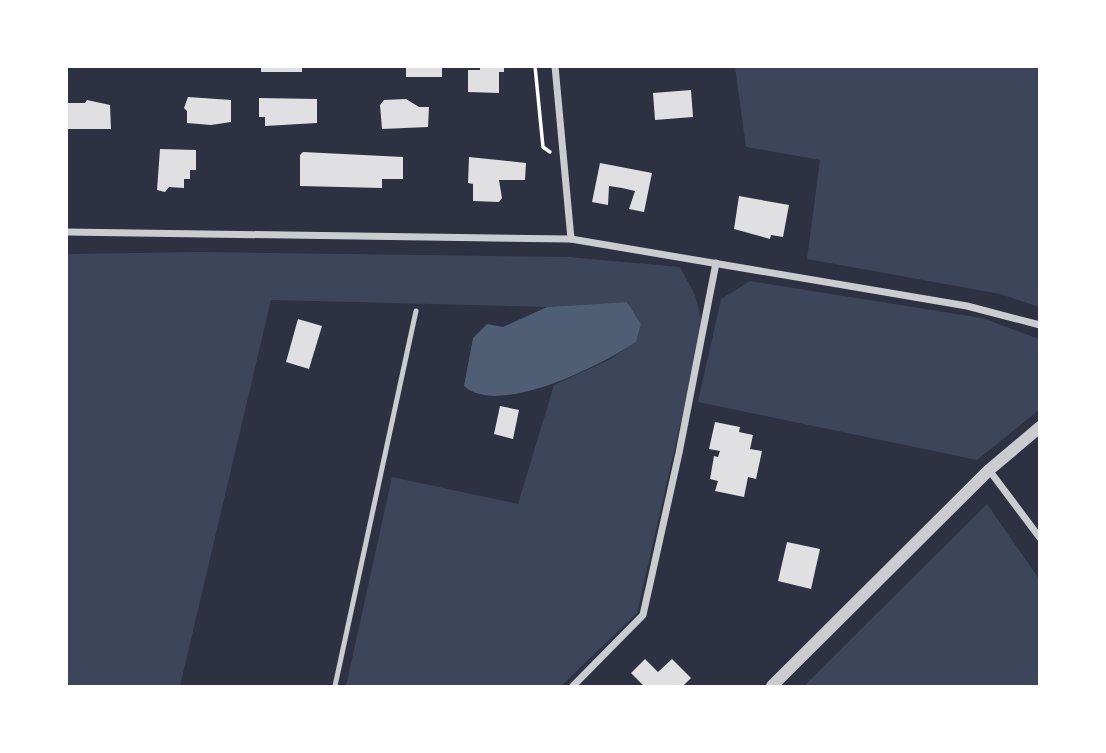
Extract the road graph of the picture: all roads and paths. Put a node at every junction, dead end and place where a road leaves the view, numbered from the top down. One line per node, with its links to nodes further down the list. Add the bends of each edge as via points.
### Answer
1 (535, 66): 3 (path, via 543,147)
2 (555, 66): 5 (street)
3 (553, 155)
4 (66, 232): 5 (street)
5 (571, 239): 6 (street)
6 (716, 263): 8 (street, via 967,306); 13 (street, via 643,615)
7 (416, 312): 12 (lane)
8 (1040, 325)
9 (1040, 427): 10 (street)
10 (989, 470): 11 (street); 14 (street)
11 (1040, 538)
12 (335, 687)
13 (573, 687)
14 (772, 687)

